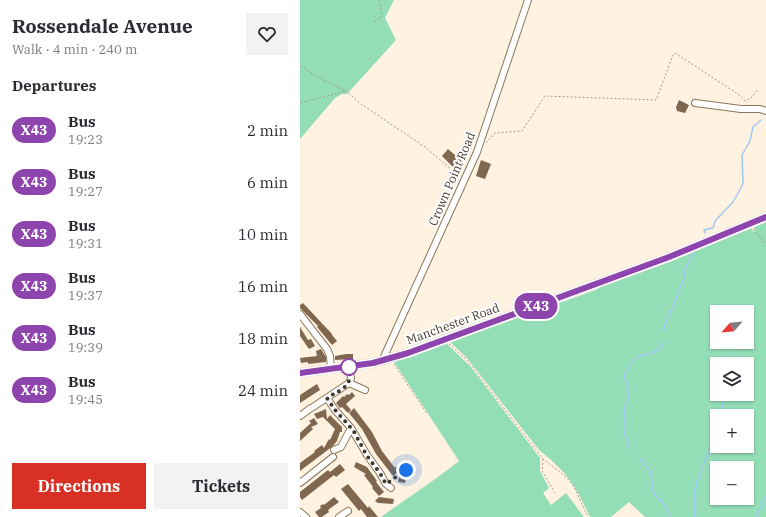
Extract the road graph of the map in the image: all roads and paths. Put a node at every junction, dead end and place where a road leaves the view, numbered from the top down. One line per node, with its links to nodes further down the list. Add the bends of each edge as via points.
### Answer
1 (379, 0): 3 (path, via 382,16)
2 (528, 0): 12 (street, Crown Point Road)
3 (374, 22)
4 (300, 66): 6 (path)
5 (758, 89): 7 (path)
6 (346, 91): 8 (path); 13 (path, via 425,147)
7 (746, 101): 10 (path); 12 (path, via 675,53 656,100 545,96 522,131 495,133)
8 (300, 103)
9 (695, 103): 10 (street)
10 (748, 109): 11 (street)
11 (766, 111)
12 (477, 152): 13 (street, Crown Point Road)
13 (464, 180): 20 (street, Crown Point Road)
14 (766, 217): 15 (main road, Manchester Road)
15 (750, 224): 16 (path); 18 (main road, Manchester Road, via 669,257)
16 (766, 244)
17 (300, 314): 22 (street, via 327,349)
18 (444, 340): 19 (main road, Manchester Road); 32 (path, via 467,360)
19 (391, 358): 20 (main road, Manchester Road); 27 (path)
20 (382, 361): 21 (main road, Manchester Road)
21 (349, 367): 22 (main road, Manchester Road); 24 (street)
22 (331, 369): 23 (main road, Manchester Road)
23 (300, 373)
24 (349, 383): 25 (street); 26 (street)
25 (365, 390)
26 (327, 398): 28 (street); 29 (street)
27 (427, 414)
28 (300, 416)
29 (351, 428): 30 (street, via 341,447); 35 (street)
30 (334, 450)
31 (333, 457): 34 (street)
32 (543, 458): 36 (path, via 542,471); 41 (path, via 573,485)
33 (406, 470): 35 (path)
34 (300, 483)
35 (388, 486)
36 (555, 493)
37 (348, 511): 40 (street)
38 (300, 512): 39 (street)
39 (306, 517)
40 (339, 517)
41 (588, 517)

